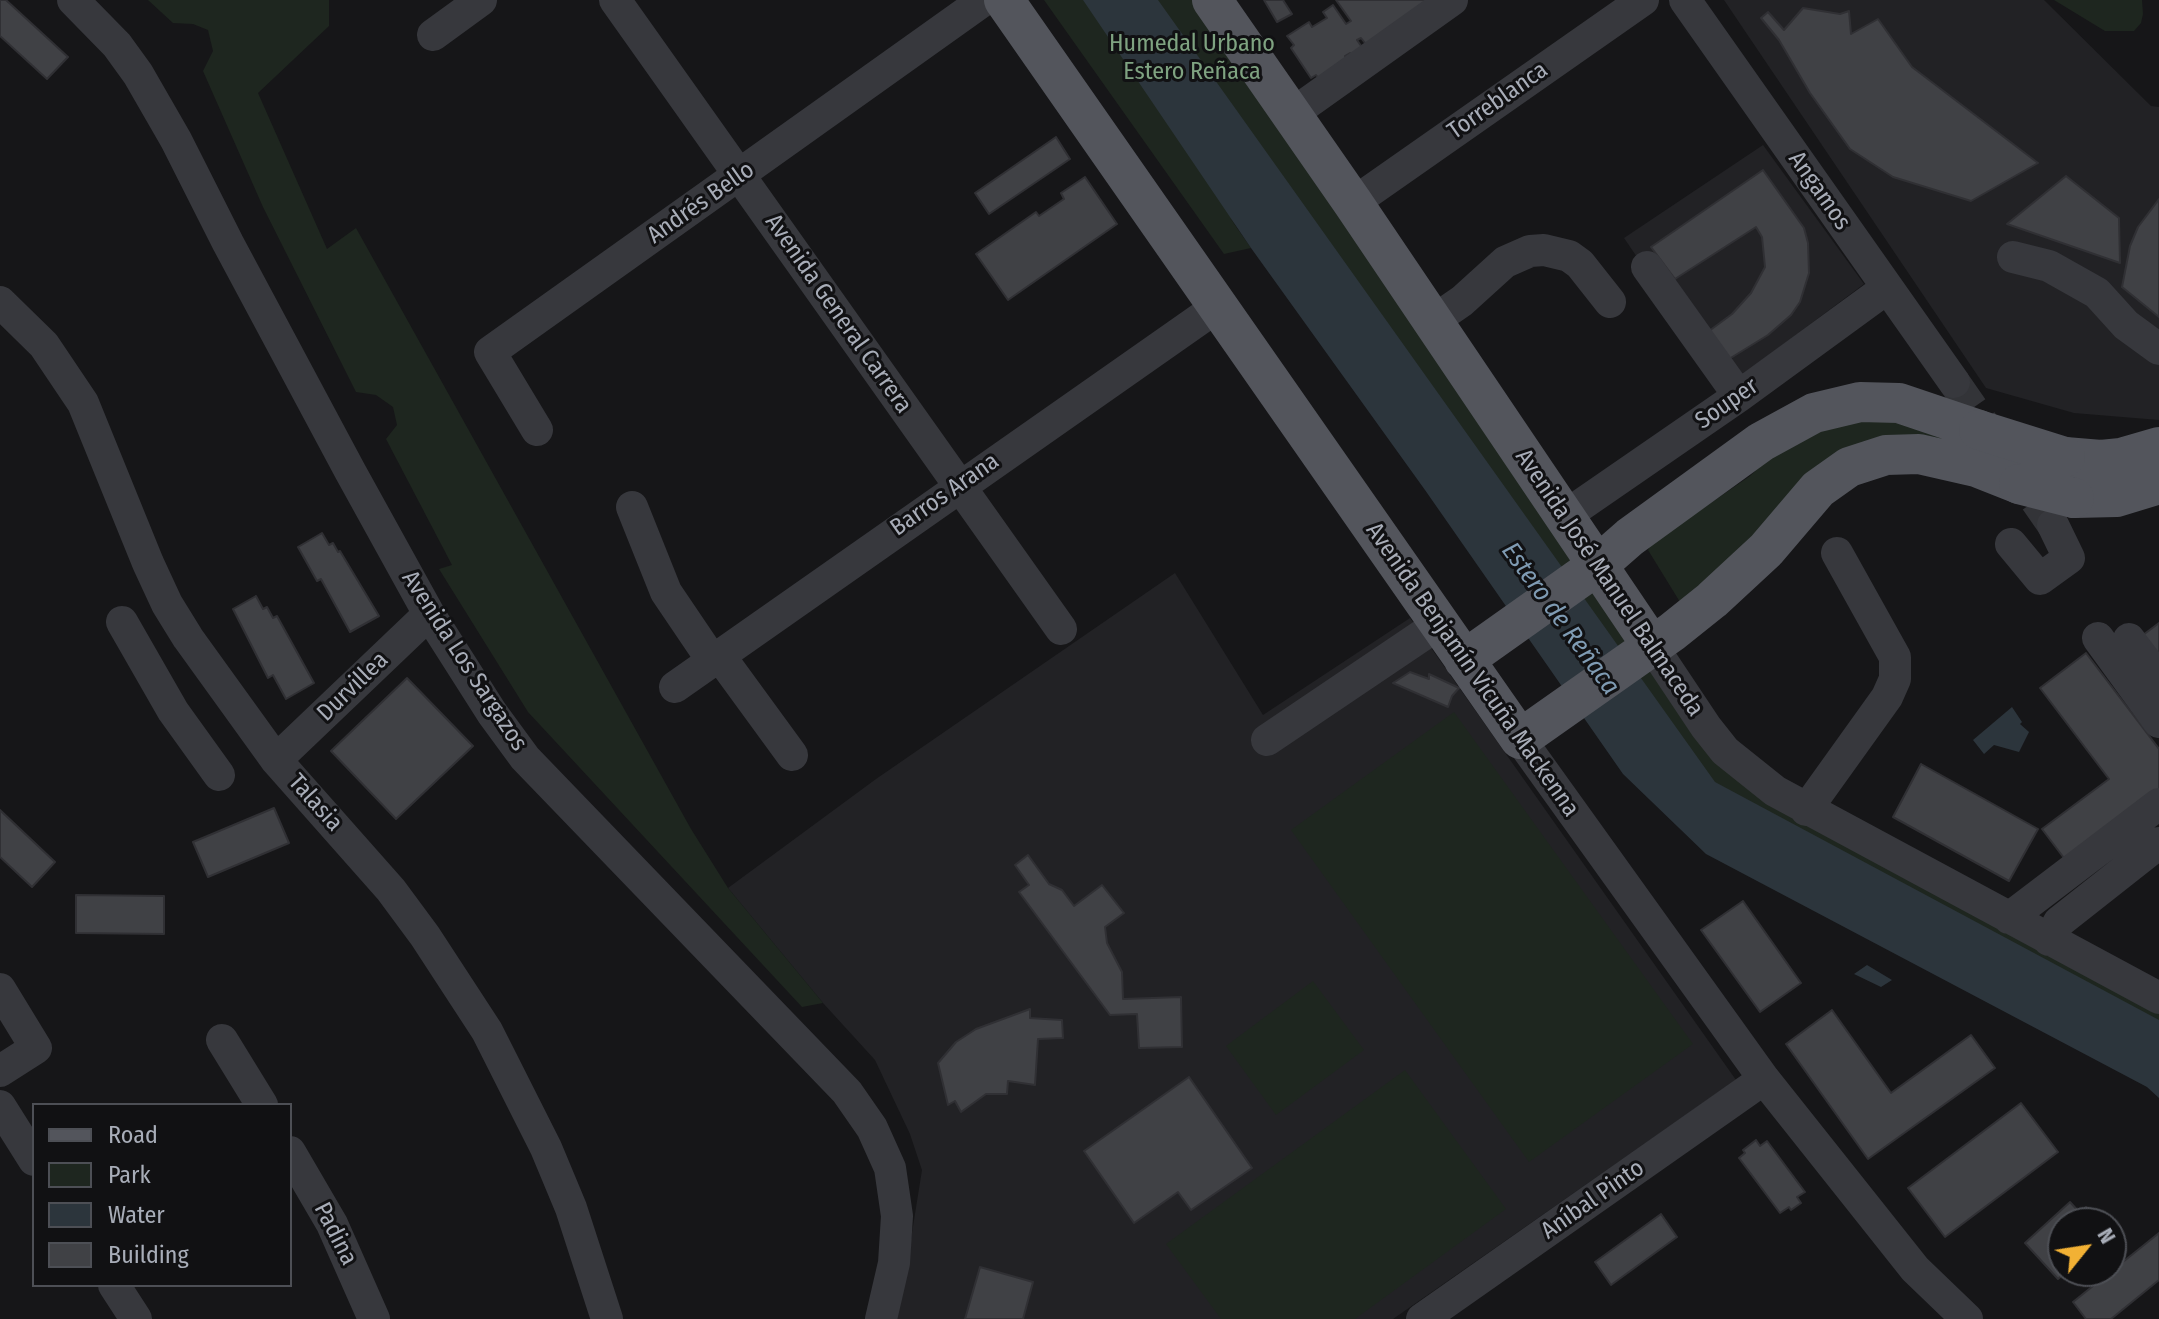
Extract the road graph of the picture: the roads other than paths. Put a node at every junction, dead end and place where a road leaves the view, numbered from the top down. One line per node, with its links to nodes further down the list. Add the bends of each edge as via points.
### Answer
1 (73, 0): 34 (street, Avenida Los Sargazos, via 138,74)
2 (481, 0): 10 (street)
3 (615, 0): 12 (street, Avenida General Carrera)
4 (984, 0): 12 (street, Andrés Bello)
5 (1004, 0): 19 (main road, Avenida Benjamín Vicuña Mackenna)
6 (1212, 0): 11 (main road, Avenida José Manuel Balmaceda)
7 (1452, 0): 11 (street)
8 (1643, 0): 13 (street, Torreblanca)
9 (1685, 0): 16 (street, Angamos)
10 (433, 35)
11 (1292, 114): 13 (main road, Avenida José Manuel Balmaceda)
12 (740, 176): 24 (street, Andrés Bello, via 490,352); 27 (street, Avenida General Carrera)
13 (1353, 203): 20 (main road, Avenida José Manuel Balmaceda)
14 (2013, 257): 21 (street, via 2049,266 2097,293 2126,325)
15 (1647, 267): 23 (street)
16 (1887, 288): 22 (street, Angamos); 23 (street, Souper)
17 (0, 302): 47 (street, Talasia, via 44,345 77,393 167,604)
18 (1610, 302): 20 (street, via 1569,256 1530,251 1505,262)
19 (1217, 307): 27 (street, Barros Arana); 36 (main road, Avenida Benjamín Vicuña Mackenna)
20 (1433, 321): 30 (main road, Avenida José Manuel Balmaceda)
21 (2159, 349)
22 (1954, 382)
23 (1739, 396): 30 (street, Souper)
24 (537, 430)
25 (2159, 447): 33 (main road, bridge, via 2121,458 2065,457 1899,403 1860,402 1814,413 1761,442)
26 (2159, 484): 29 (main road)
27 (959, 485): 37 (street, Avenida General Carrera); 39 (street, Barros Arana)
28 (632, 507): 39 (street, via 666,592)
29 (2064, 511): 31 (street, via 2069,558 2040,579); 38 (main road, bridge, via 2019,484 1976,467 1919,454 1886,455 1849,467 1818,489 1731,583)
30 (1565, 516): 33 (main road, Avenida José Manuel Balmaceda)
31 (2011, 544)
32 (1837, 553): 50 (street, via 1895,657 1895,679)
33 (1589, 571): 38 (main road, Avenida José Manuel Balmaceda); 40 (main road)
34 (429, 614): 47 (street, Durvillea); 67 (street, Avenida Los Sargazos, via 525,758 861,1109 890,1168 897,1216 894,1263)
35 (122, 622): 48 (street, via 173,711)
36 (1439, 624): 40 (main road, Avenida Benjamín Vicuña Mackenna); 45 (street)
37 (1061, 629)
38 (1643, 652): 44 (main road); 50 (street, Avenida José Manuel Balmaceda, via 1725,751)
39 (716, 658): 42 (street, Barros Arana); 46 (street)
40 (1464, 660): 44 (main road, Avenida Benjamín Vicuña Mackenna)
41 (2159, 679): 43 (street, via 2113,638)
42 (675, 687)
43 (2159, 722)
44 (1520, 739): 58 (street, Avenida Benjamín Vicuña Mackenna)
45 (1267, 740)
46 (792, 755)
47 (276, 760): 66 (street, Talasia, via 391,890 487,1031 551,1160)
48 (219, 775)
49 (2159, 804): 52 (street)
50 (1806, 810): 52 (street, Avenida José Manuel Balmaceda)
51 (2159, 843): 53 (street, via 2059,922)
52 (2009, 918): 53 (street, Avenida José Manuel Balmaceda)
53 (2049, 940): 55 (street, Avenida José Manuel Balmaceda)
54 (0, 989): 57 (street, via 36,1048)
55 (2159, 998)
56 (222, 1040): 59 (street)
57 (0, 1071)
58 (1764, 1079): 68 (street, Aníbal Pinto); 69 (street, Avenida Benjamín Vicuña Mackenna, via 1915,1269)
59 (261, 1103)
60 (0, 1106): 62 (street)
61 (292, 1155): 65 (street, Padina, via 332,1224)
62 (32, 1157)
63 (115, 1287): 64 (street)
64 (136, 1319)
65 (374, 1319)
66 (607, 1319)
67 (881, 1319)
68 (1422, 1319)
69 (1967, 1319)

